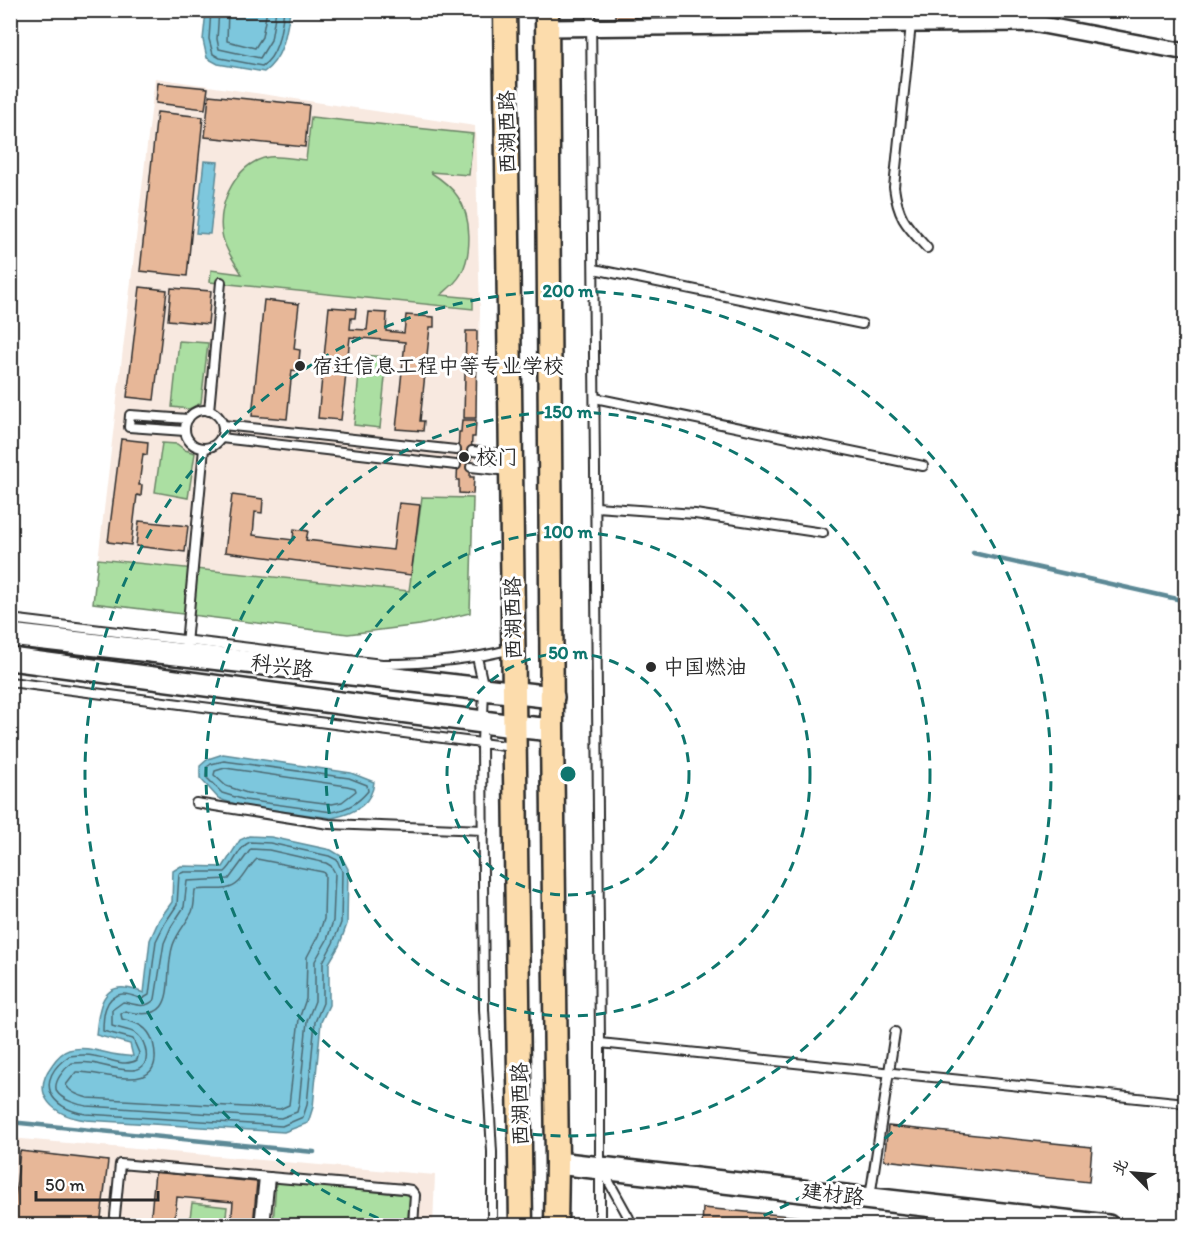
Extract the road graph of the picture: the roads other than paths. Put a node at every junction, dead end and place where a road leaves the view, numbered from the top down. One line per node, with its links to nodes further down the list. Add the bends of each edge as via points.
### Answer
1 (505, 10): 21 (main road, 西湖西路)
2 (591, 10): 6 (lane)
3 (1033, 16): 5 (street); 7 (street)
4 (548, 19): 6 (street); 36 (main road, 西湖西路)
5 (911, 24): 6 (street); 8 (lane, via 894,187 905,225)
6 (592, 28): 9 (lane)
7 (1185, 52)
8 (927, 248)
9 (594, 269): 11 (lane); 12 (lane)
10 (221, 282): 13 (lane)
11 (862, 324)
12 (595, 398): 23 (lane); 25 (lane)
13 (208, 411): 14 (lane, via 198,411); 15 (lane)
14 (189, 419): 16 (lane); 16 (lane, via 130,415 129,427)
15 (223, 425): 17 (lane); 19 (lane)
16 (185, 431): 18 (lane, via 195,446)
17 (221, 438): 18 (lane); 22 (lane)
18 (204, 448): 29 (lane)
19 (456, 450)
20 (472, 451): 21 (lane)
21 (511, 463): 24 (lane); 30 (main road, 西湖西路)
22 (456, 465)
23 (923, 466)
24 (471, 467)
25 (596, 507): 26 (lane, via 695,514); 44 (lane)
26 (823, 533)
27 (10, 619): 29 (lane)
28 (10, 635): 29 (main road, 科兴路)
29 (186, 648): 31 (lane, via 382,664); 34 (main road, 科兴路)
30 (514, 649): 31 (lane); 35 (main road, 西湖西路)
31 (477, 657): 34 (lane)
32 (10, 659): 37 (main road, 科兴路)
33 (10, 682): 40 (lane)
34 (484, 690): 35 (main road, 科兴路); 37 (lane)
35 (514, 693): 36 (main road, 科兴路); 39 (main road, 西湖西路)
36 (553, 697): 38 (main road, 西湖西路)
37 (482, 722): 39 (main road, 科兴路); 40 (lane)
38 (552, 730): 39 (main road, 科兴路); 47 (main road, 西湖西路)
39 (514, 737): 40 (lane); 56 (main road, 西湖西路)
40 (482, 744): 42 (lane)
41 (196, 803): 42 (lane, via 329,824)
42 (483, 830): 55 (lane, via 484,1009)
43 (895, 1032): 45 (lane)
44 (600, 1043): 45 (lane); 48 (lane)
45 (889, 1072): 46 (lane); 50 (lane)
46 (1185, 1103)
47 (557, 1163): 48 (main road, 建材路); 57 (main road, 西湖西路)
48 (601, 1167): 50 (main road, 建材路); 58 (lane); 59 (lane, via 629,1218)
49 (267, 1177): 51 (lane, via 120,1164); 52 (lane); 53 (lane); 54 (lane, via 411,1190 415,1195)
50 (870, 1198): 60 (main road, 建材路)
51 (114, 1226)
52 (259, 1226)
53 (266, 1226)
54 (413, 1226)
55 (492, 1226)
56 (521, 1226)
57 (556, 1226)
58 (600, 1226)
59 (629, 1226)
60 (1108, 1226)

